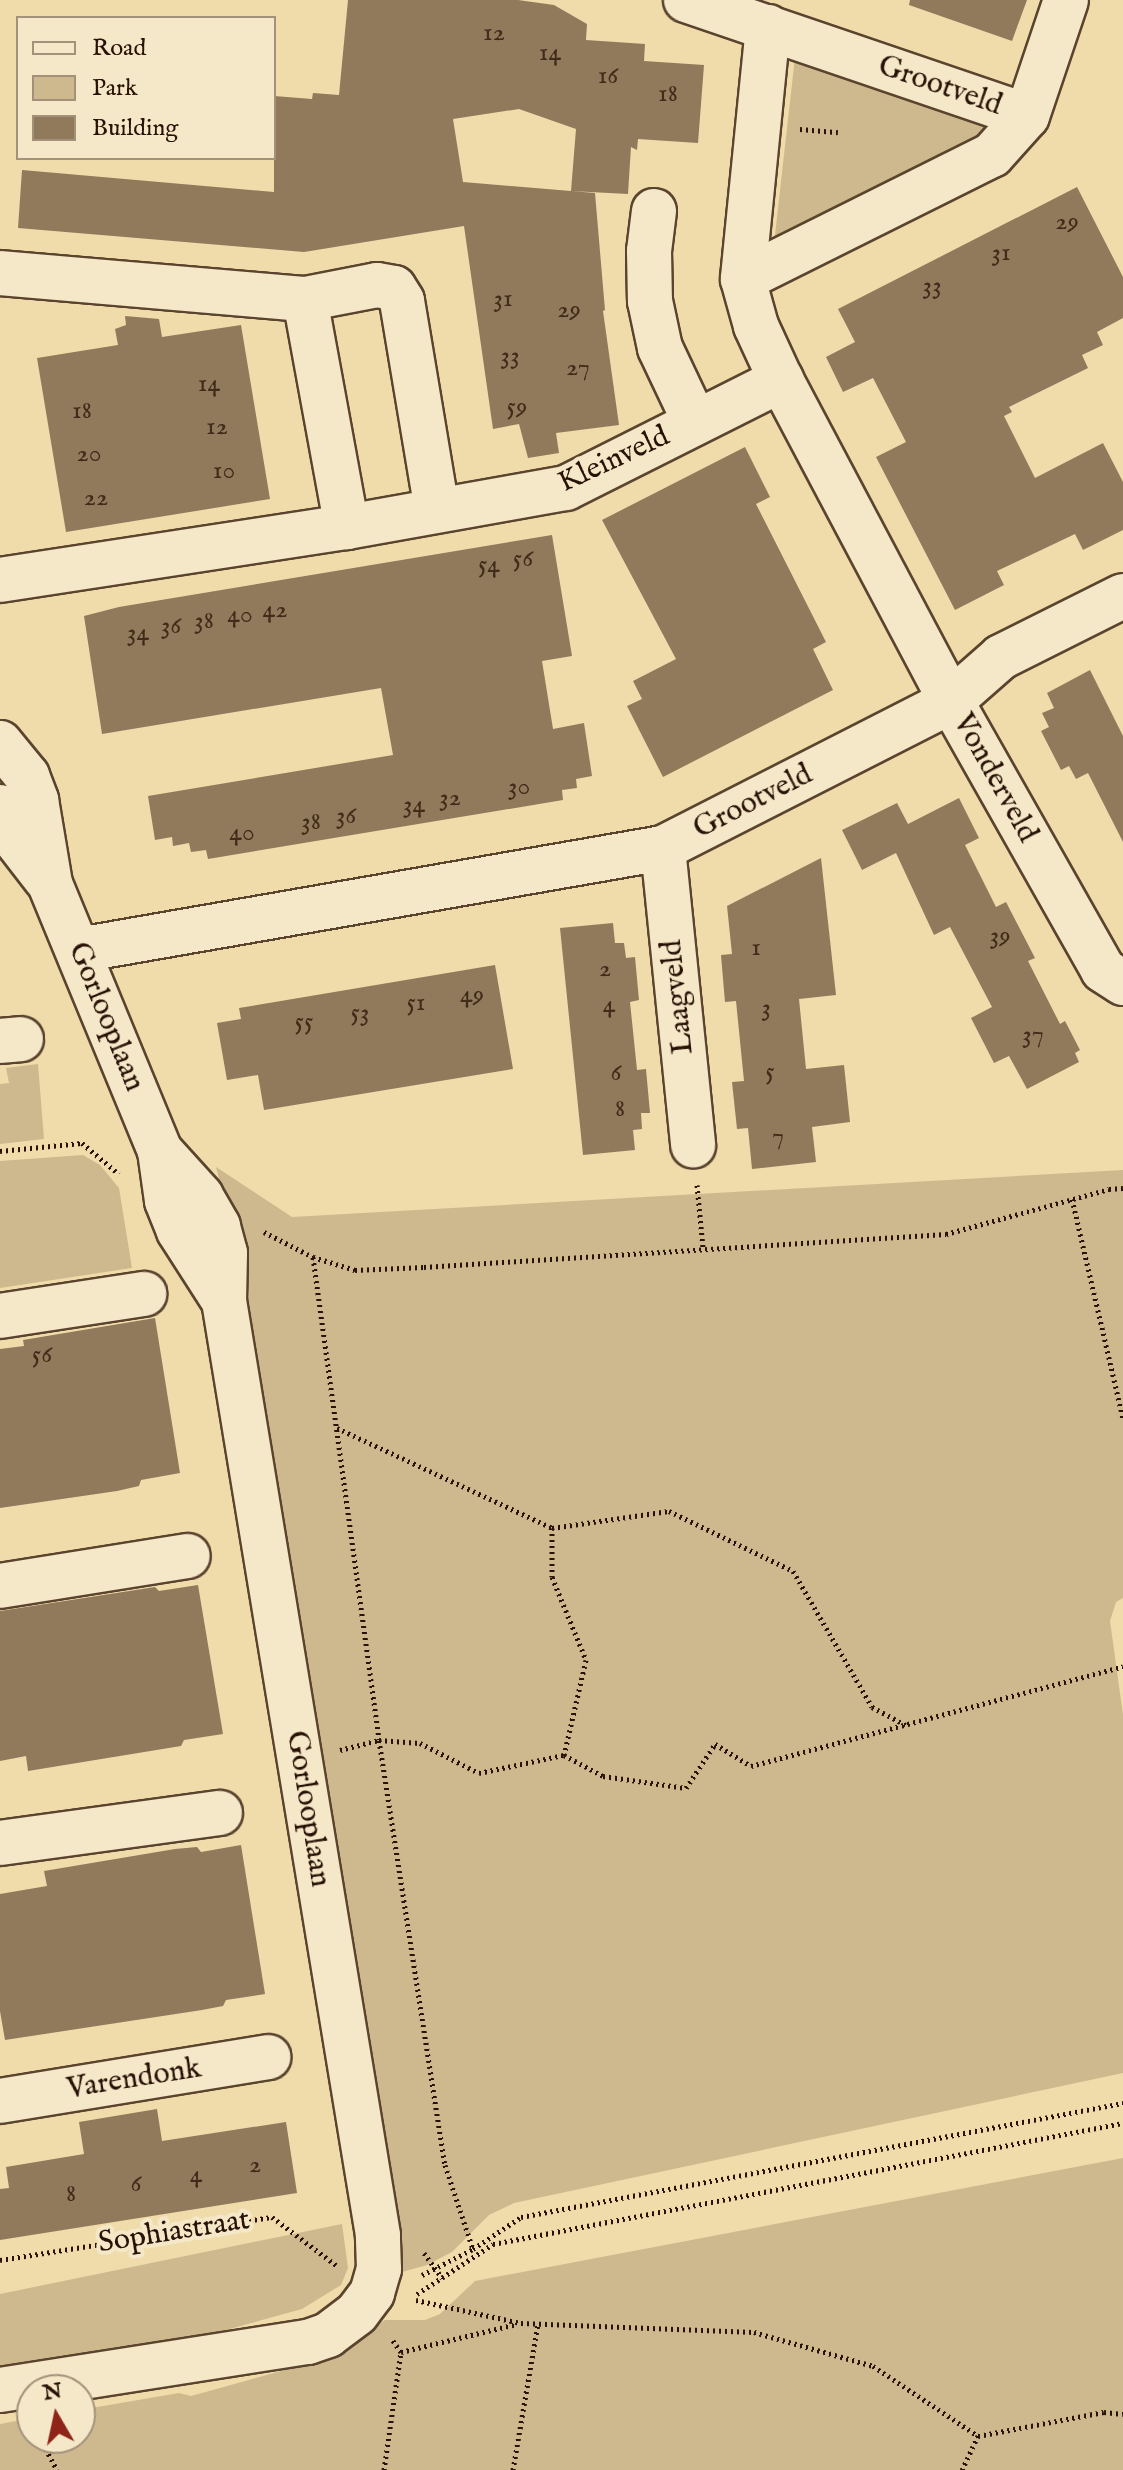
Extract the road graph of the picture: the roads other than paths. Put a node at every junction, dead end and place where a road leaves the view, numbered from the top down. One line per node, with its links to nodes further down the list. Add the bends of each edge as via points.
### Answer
1 (686, 0): 3 (street, Grootveld)
2 (1066, 0): 4 (street)
3 (768, 27): 4 (street, Grootveld); 7 (street)
4 (1027, 116): 7 (street, Grootveld, via 992,155)
5 (654, 211): 10 (street, via 650,301 660,348)
6 (0, 273): 8 (street)
7 (743, 279): 9 (street, via 756,326)
8 (305, 299): 11 (street, via 377,285 394,288 402,301); 12 (street)
9 (781, 380): 10 (street, Kleinveld); 15 (street)
10 (695, 422): 11 (street, Kleinveld, via 566,488)
11 (437, 510): 12 (street, Kleinveld)
12 (347, 527): 13 (street, Kleinveld)
13 (0, 580)
14 (1123, 596): 15 (street, Vonderveld, via 1001,657)
15 (951, 701): 18 (street, Grootveld); 21 (street, Vonderveld, via 1103,970)
16 (0, 743): 19 (street, Gorlooplaan, via 27,776 36,800)
17 (0, 807): 19 (street, Gorlooplaan, via 12,835)
18 (663, 848): 20 (street, Grootveld); 22 (street, Laagveld)
19 (50, 884): 20 (street, Gorlooplaan)
20 (79, 950): 31 (street, Gorlooplaan, via 160,1151 167,1201 179,1231 224,1301 378,2235 379,2269 376,2302 328,2335 308,2342)
21 (1123, 983)
22 (693, 1145)
23 (144, 1294): 24 (street)
24 (0, 1316)
25 (188, 1556): 26 (street)
26 (0, 1586)
27 (220, 1813): 28 (street)
28 (0, 1843)
29 (268, 2057): 30 (street, Varendonk)
30 (0, 2101)
31 (0, 2390)

